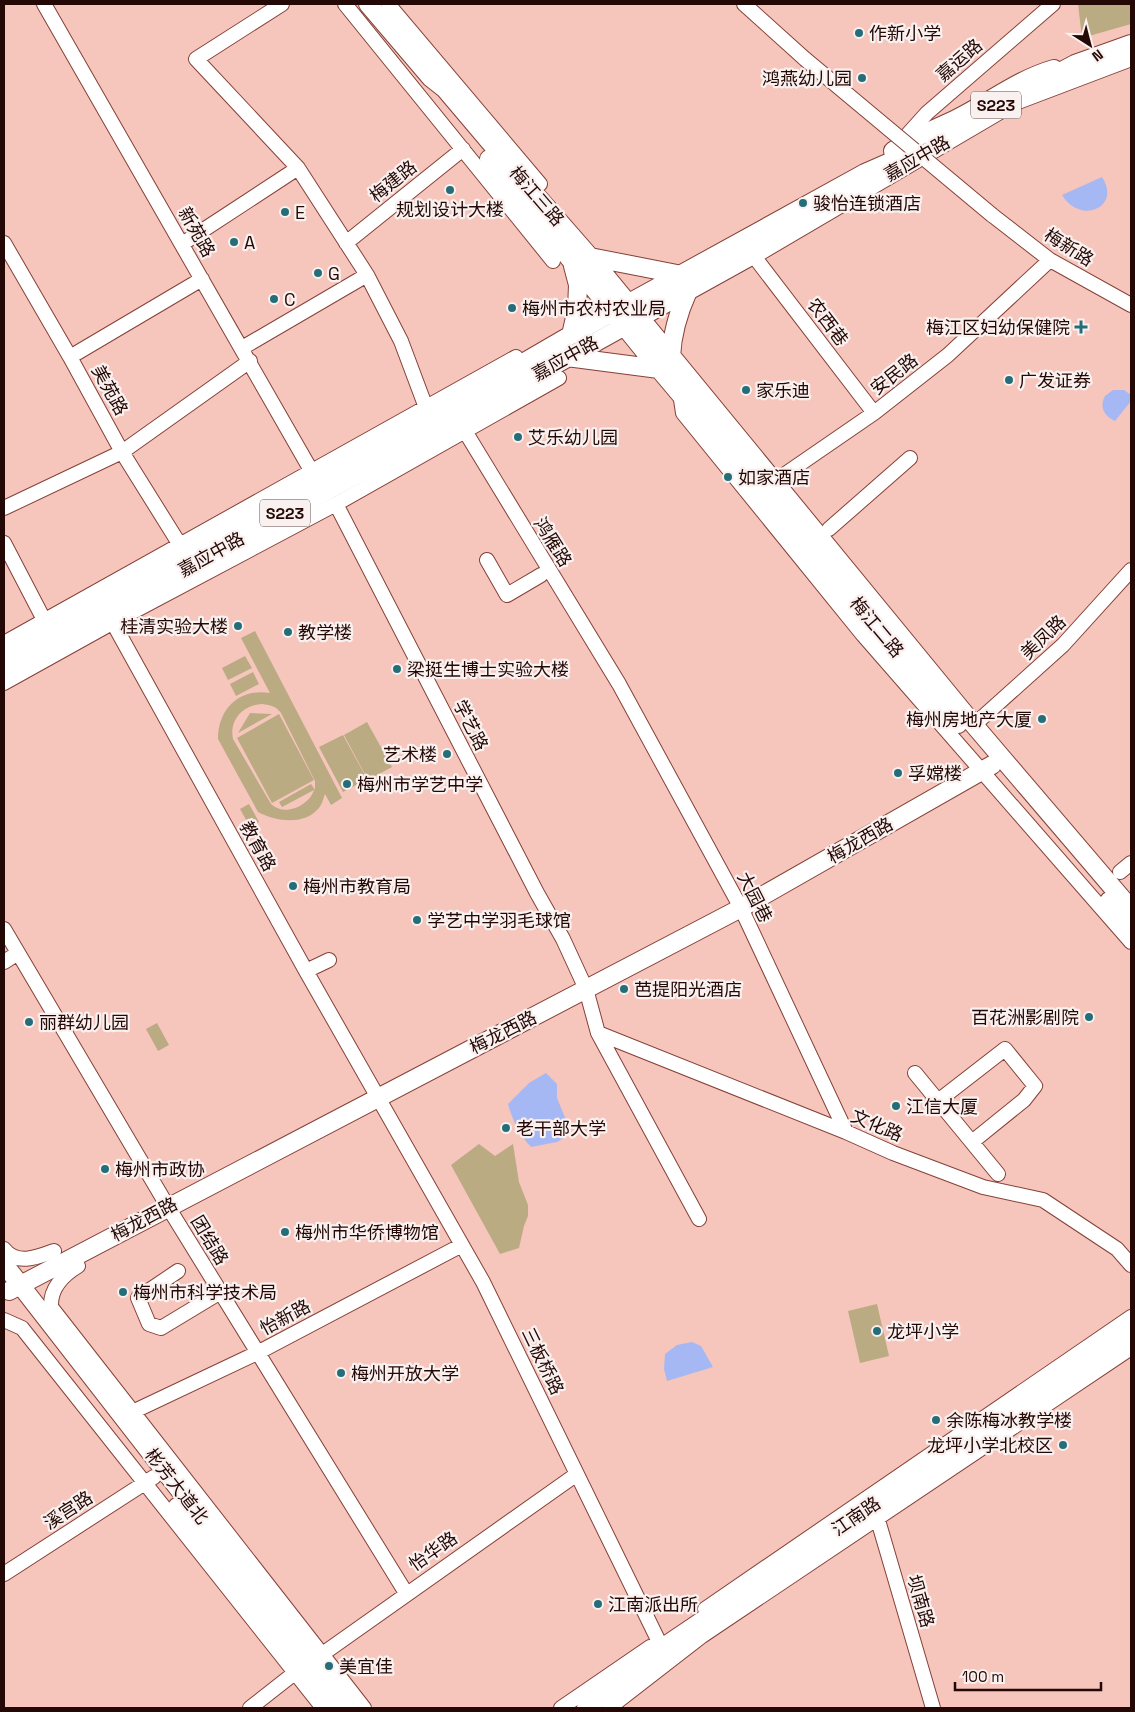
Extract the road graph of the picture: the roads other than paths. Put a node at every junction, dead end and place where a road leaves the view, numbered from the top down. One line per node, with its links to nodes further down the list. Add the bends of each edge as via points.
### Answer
1 (44, 4): 19 (street, 新苑路)
2 (282, 4): 14 (street, via 196,59)
3 (345, 4): 12 (street)
4 (368, 4): 11 (main road, 梅江三路)
5 (388, 4): 16 (street)
6 (744, 4): 22 (street, 梅新路, bridge, via 805,59)
7 (1053, 4): 13 (street, 嘉运路, via 927,113)
8 (1131, 44): 10 (main road, 嘉应中路 / S223)
9 (1131, 57): 20 (main road, 嘉应中路 / S223, via 1054,86 937,157 916,168 882,178)
10 (1075, 64): 13 (main road, via 1047,71 1013,86); 15 (main road, 嘉应中路 / S223, via 892,161)
11 (431, 78): 21 (main road, 梅江三路, via 445,89); 24 (main road, 梅江三路, via 437,95)
12 (463, 149): 17 (street, 梅建路); 23 (street)
13 (894, 150): 15 (main road)
14 (298, 168): 17 (street); 19 (street)
15 (864, 172): 27 (main road, 嘉应中路 / S223)
16 (540, 184)
17 (346, 242): 25 (street)
18 (4, 243): 33 (street, 美苑路)
19 (182, 244): 26 (street, 新苑路)
20 (753, 255): 27 (main road, 嘉应中路 / S223); 39 (street, 农西巷)
21 (590, 257): 27 (main road); 29 (main road, 梅江三路)
22 (1050, 260): 28 (street, 梅新路); 39 (street, 安民路, via 948,356)
23 (553, 261)
24 (571, 261): 29 (main road, 梅江三路); 30 (main road, via 578,285)
25 (367, 275): 32 (street); 38 (street, via 401,341)
26 (202, 279): 32 (street, 新苑路); 33 (street)
27 (685, 283): 29 (main road, 嘉应中路 / S223); 36 (main road)
28 (1131, 305)
29 (626, 315): 30 (main road, 嘉应中路 / S223); 34 (main road, 嘉应中路 / S223); 36 (main road, 梅江二路)
30 (572, 335): 43 (main road, 嘉应中路 / S223)
31 (545, 341): 43 (street)
32 (242, 348): 35 (street, 新苑路)
33 (70, 357): 41 (street, 美苑路)
34 (567, 357): 36 (main road); 40 (main road, 嘉应中路 / S223)
35 (250, 361): 41 (street); 43 (street, 新苑路)
36 (665, 363): 44 (main road, 梅江二路, via 699,392); 61 (main road, 梅江二路, via 679,392)
37 (559, 378): 40 (street)
38 (425, 405)
39 (874, 413): 44 (street, 安民路)
40 (461, 425): 45 (street); 54 (main road, 嘉应中路 / S223); 59 (street, 鸿雁路)
41 (122, 452): 46 (street); 49 (street, 美苑路)
42 (910, 458): 47 (street)
43 (314, 476): 49 (main road, 嘉应中路 / S223)
44 (776, 478): 60 (main road, 梅江二路); 64 (street)
45 (336, 504): 54 (street); 74 (street, 学艺路)
46 (4, 508)
47 (828, 529)
48 (4, 543): 53 (street)
49 (183, 549): 55 (street); 56 (main road, 嘉应中路 / S223)
50 (487, 560): 52 (street, via 508,595)
51 (1131, 570): 60 (street, 美凤路, via 1063,645)
52 (540, 574)
53 (42, 616)
54 (109, 618): 57 (main road, 嘉应中路 / S223); 58 (street); 73 (street, 教育路)
55 (4, 643)
56 (4, 656)
57 (4, 670)
58 (4, 683)
59 (619, 684): 65 (street, 大园巷)
60 (974, 725): 66 (main road, 梅江二路)
61 (987, 768): 65 (main road, 梅龙西路); 67 (main road, 梅江二路); 69 (street)
62 (1131, 862): 63 (street)
63 (1120, 872)
64 (1131, 899)
65 (741, 908): 74 (main road, 梅龙西路); 79 (street, 大园巷)
66 (1131, 909)
67 (1131, 927)
68 (4, 929): 70 (street, 团结路)
69 (1131, 942)
70 (18, 953): 72 (street); 82 (street, 团结路)
71 (329, 960): 73 (street)
72 (4, 962)
73 (306, 971): 77 (street, 教育路)
74 (586, 989): 75 (street, 学艺路); 77 (main road, 梅龙西路)
75 (598, 1033): 79 (street, 文化路); 83 (street, 学艺路)
76 (915, 1073): 78 (street)
77 (379, 1097): 82 (main road, 梅龙西路); 84 (street, 三板桥路)
78 (938, 1101): 80 (street); 80 (street, via 1005,1049 1035,1086 1024,1100)
79 (846, 1132): 88 (street, 文化路, via 983,1187 1043,1200 1117,1249)
80 (972, 1142): 81 (street)
81 (998, 1174)
82 (168, 1206): 91 (main road, 梅龙西路); 97 (street, 团结路)
83 (699, 1219)
84 (462, 1245): 97 (street, 怡新路); 99 (street, 三板桥路)
85 (4, 1249): 86 (street, via 17,1259)
86 (54, 1251)
87 (4, 1264): 91 (main road, 彬芳大道北)
88 (1131, 1265)
89 (78, 1266): 98 (street, via 61,1279 50,1297 51,1307)
90 (178, 1271): 92 (street, via 138,1298 150,1324 161,1328)
91 (9, 1288): 98 (main road, 彬芳大道北); 100 (main road, 彬芳大道北)
92 (214, 1296)
93 (1131, 1316): 104 (street)
94 (4, 1320): 100 (street, via 22,1328)
95 (1131, 1331): 101 (main road, 江南路)
96 (1131, 1348): 101 (street)
97 (257, 1353): 98 (street, 怡新路); 103 (street, 团结路)
98 (127, 1414): 105 (main road, 彬芳大道北)
99 (577, 1474): 103 (street, 怡华路); 104 (street, 三板桥路)
100 (149, 1480): 102 (street, 溪宫路); 105 (main road, 彬芳大道北)
101 (876, 1511): 104 (main road, 江南路); 113 (street, via 702,1636); 114 (street, 坝南路)
102 (4, 1574)
103 (406, 1594): 105 (street, 怡华路)
104 (659, 1643): 111 (street); 112 (main road, 江南路)
105 (308, 1664): 106 (street, 怡华路); 107 (street); 108 (main road, 彬芳大道北); 109 (main road, 彬芳大道北); 110 (street)
106 (250, 1708)
107 (323, 1708)
108 (334, 1708)
109 (350, 1708)
110 (364, 1708)
111 (561, 1708)
112 (586, 1708)
113 (609, 1708)
114 (933, 1708)

